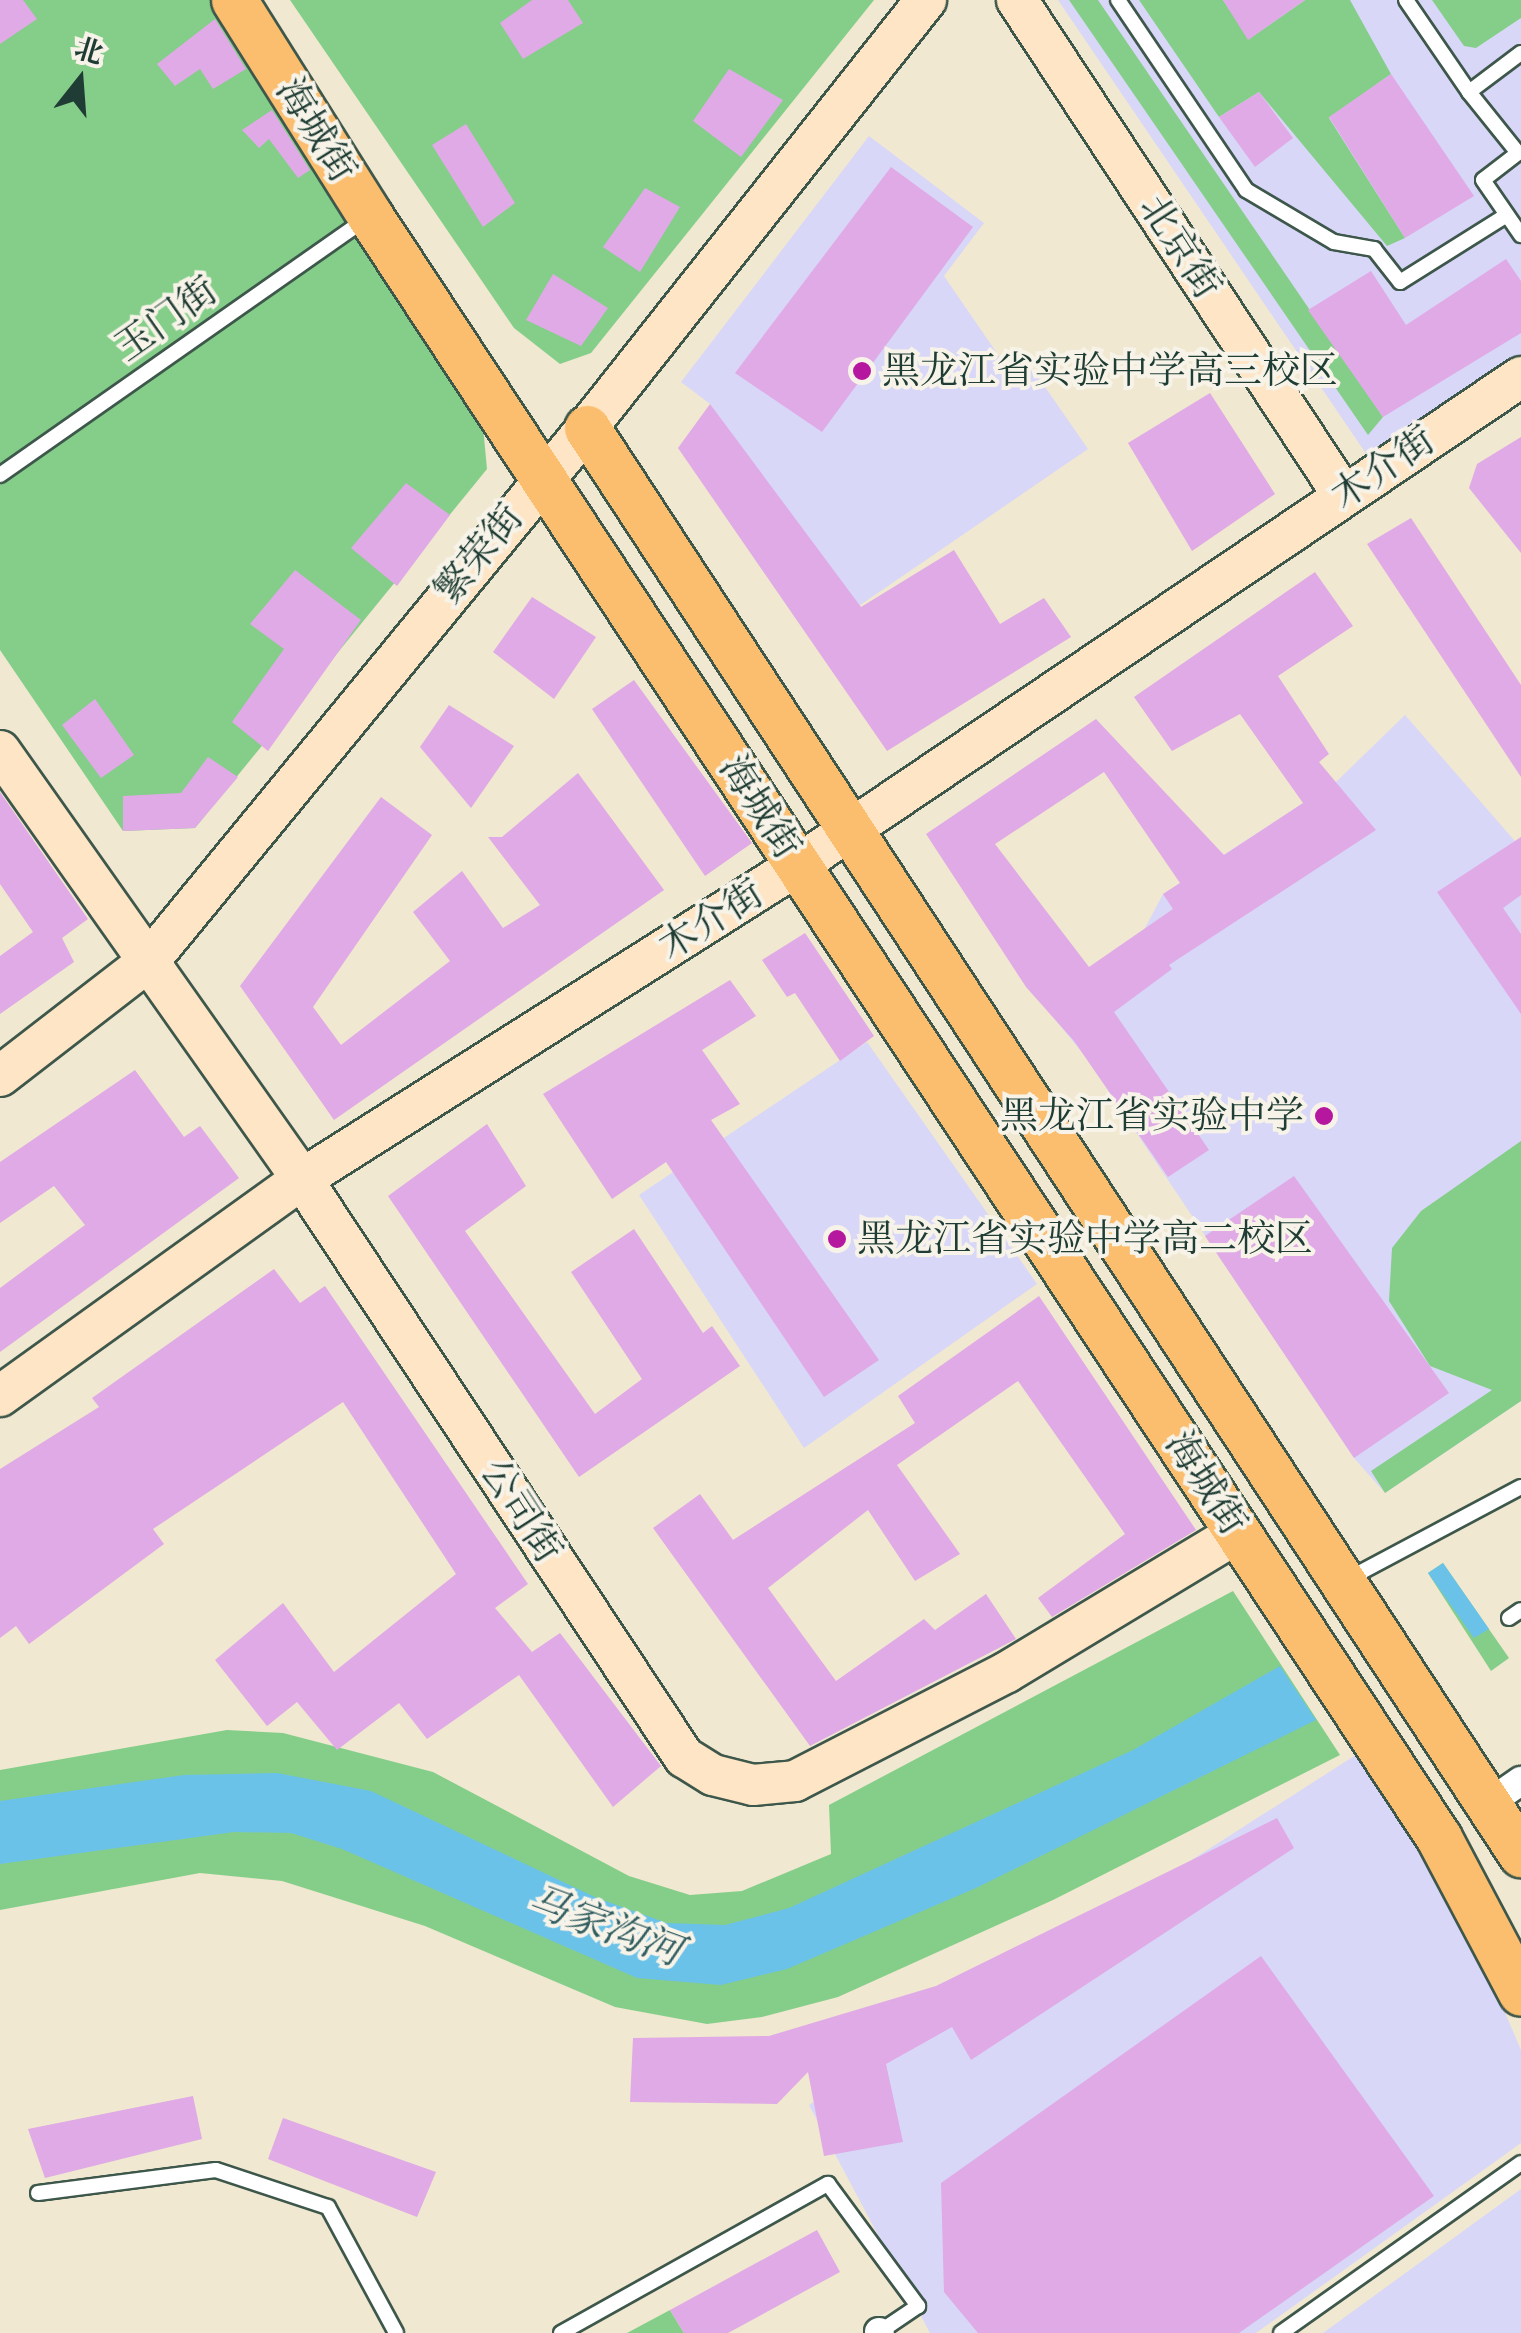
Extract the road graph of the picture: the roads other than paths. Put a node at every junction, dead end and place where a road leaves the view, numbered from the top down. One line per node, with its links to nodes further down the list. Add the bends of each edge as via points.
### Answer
1 (234, 0): 9 (main road, 海城街)
2 (926, 0): 12 (street, 繁荣街)
3 (1017, 0): 15 (street, 北京街)
4 (1118, 0): 8 (lane, via 1246,190 1334,242 1374,249 1400,282)
5 (1406, 0): 7 (lane)
6 (1521, 53): 7 (lane)
7 (1470, 92): 8 (lane, via 1518,153 1483,180)
8 (1507, 214): 10 (lane)
9 (370, 216): 13 (lane, 玉门街); 14 (main road, 海城街)
10 (1521, 234)
11 (1521, 377): 15 (street, 木介街)
12 (587, 428): 14 (street, 繁荣街); 17 (main road, 海城街)
13 (0, 475)
14 (542, 477): 18 (main road, 海城街); 19 (street, 繁荣街)
15 (1343, 495): 17 (street, 木介街)
16 (0, 750): 19 (street, 公司街)
17 (852, 830): 18 (street, 木介街); 25 (main road, 海城街)
18 (798, 865): 21 (street, 木介街); 24 (main road, 海城街)
19 (150, 961): 20 (street, 繁荣街); 21 (street, 公司街)
20 (0, 1076)
21 (302, 1179): 22 (street, 木介街); 24 (street, 公司街, via 684,1757 714,1775 754,1784 795,1781 1008,1672)
22 (0, 1396)
23 (1521, 1487): 25 (lane)
24 (1239, 1532): 28 (main road, 海城街, via 1440,1838)
25 (1346, 1581): 26 (main road, 海城街)
26 (1506, 1791): 27 (main road, 海城街)
27 (1521, 1854)
28 (1521, 1994)
29 (1521, 2162): 34 (lane)
30 (38, 2193): 31 (lane, via 216,2170 328,2207)
31 (396, 2333)
32 (561, 2333): 33 (lane, via 828,2184 918,2306)
33 (879, 2333)
34 (1281, 2333)

